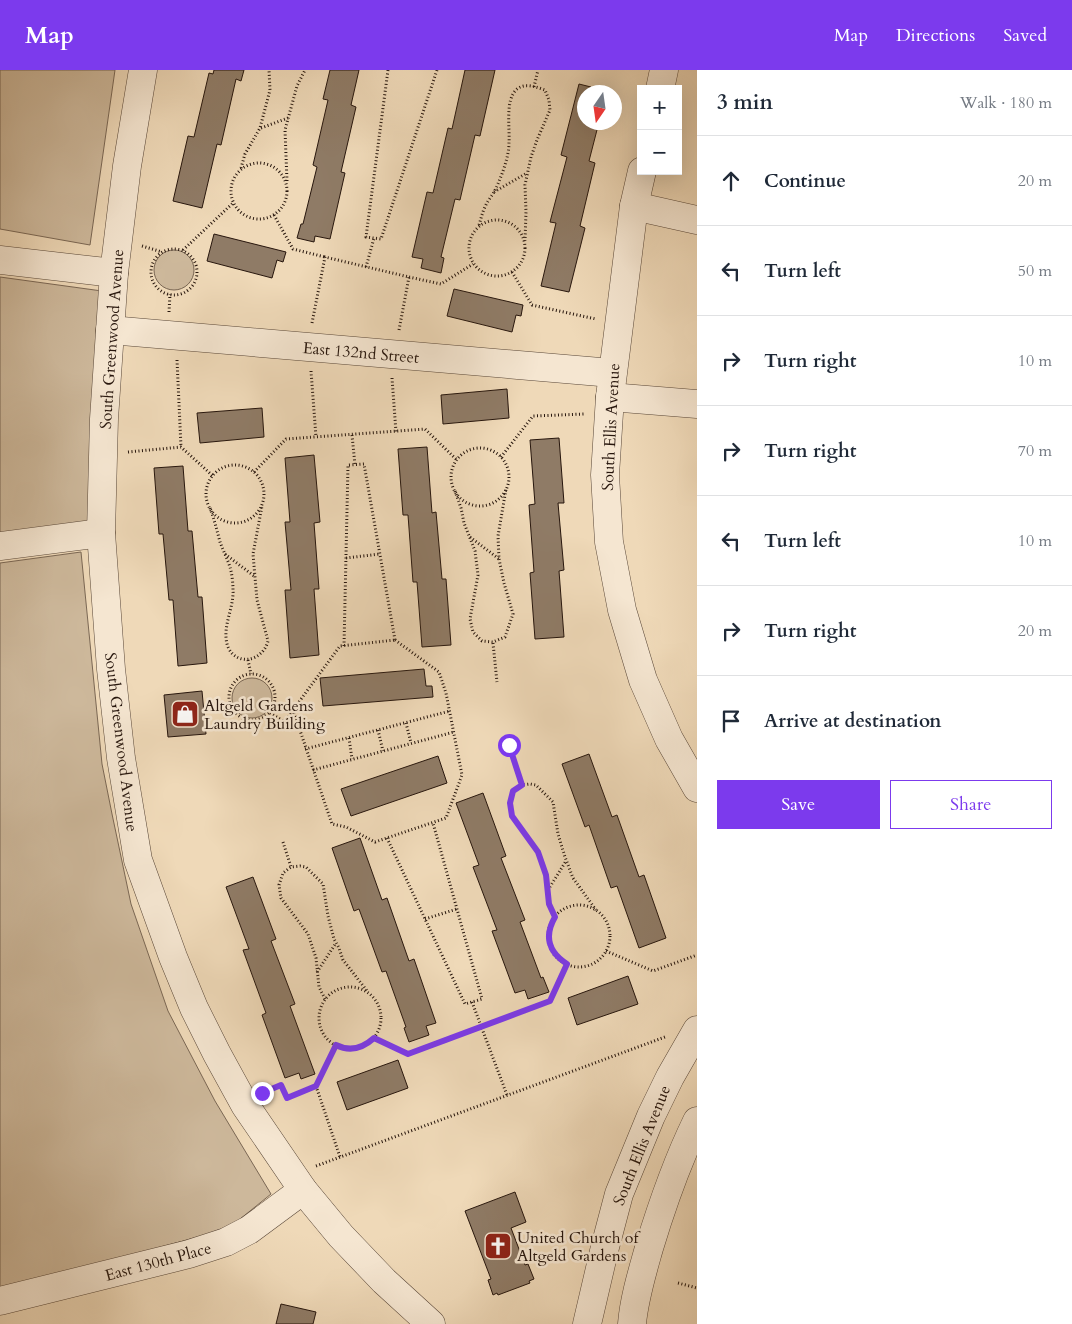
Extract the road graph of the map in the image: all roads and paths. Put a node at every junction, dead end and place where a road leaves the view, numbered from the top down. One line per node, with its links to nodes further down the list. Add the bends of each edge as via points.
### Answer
1 (143, 70): 32 (street, South Greenwood Avenue)
2 (270, 70): 11 (path, via 270,90)
3 (305, 70): 10 (path)
4 (388, 70): 22 (path, via 366,237)
5 (437, 70): 22 (path, via 380,239)
6 (538, 70): 9 (path)
7 (664, 70): 8 (street)
8 (661, 85)
9 (534, 86): 13 (path, via 545,90 550,110); 16 (path, via 516,90 511,98 510,144)
10 (288, 118): 11 (path); 15 (path, via 285,130)
11 (260, 128): 12 (path, via 245,154)
12 (241, 169): 15 (path, via 259,162 268,164 277,168); 17 (path, via 232,181)
13 (528, 172): 16 (path); 23 (path)
14 (641, 175): 18 (street, South Ellis Avenue)
15 (287, 184): 19 (path, via 286,202)
16 (494, 193): 21 (path, via 484,208)
17 (233, 203): 19 (path, via 242,214 254,219); 25 (path)
18 (634, 206): 20 (street); 41 (street, South Ellis Avenue)
19 (274, 215): 27 (path, via 293,249)
20 (697, 220)
21 (479, 226): 23 (path, via 497,219 506,221 521,232); 29 (path, via 473,232 468,248)
22 (374, 238): 30 (path)
23 (525, 241): 31 (path, via 523,259)
24 (139, 246): 26 (path)
25 (183, 250): 26 (path, via 170,248); 26 (path, via 196,262 197,278 191,288 175,295 158,289 152,278 154,259)
26 (162, 252)
27 (326, 257): 30 (path); 35 (path)
28 (0, 260): 32 (street)
29 (473, 264): 31 (path, via 491,276); 33 (path, via 441,284)
30 (366, 267): 33 (path)
31 (512, 272): 34 (path, via 532,305)
32 (114, 273): 36 (street, South Greenwood Avenue)
33 (409, 277): 37 (path)
34 (603, 321)
35 (312, 324)
36 (110, 330): 41 (street, East 132nd Street); 57 (street, South Greenwood Avenue)
37 (399, 332)
38 (176, 351): 46 (path)
39 (311, 370): 45 (path)
40 (392, 376): 43 (path)
41 (604, 395): 42 (street, East 132nd Street); 48 (path, via 533,416); 87 (street, South Ellis Avenue, via 609,542 622,610 643,680 668,739)
42 (697, 404)
43 (396, 432): 44 (path); 49 (path, via 425,429)
44 (352, 435): 45 (path); 50 (path)
45 (316, 437): 51 (path, via 286,440)
46 (181, 447): 47 (path); 52 (path)
47 (125, 452)
48 (501, 457): 49 (path, via 490,450 478,448); 53 (path, via 509,476)
49 (457, 460): 54 (path, via 452,472)
50 (355, 465): 61 (path, via 364,464); 62 (path, via 348,465)
51 (254, 472): 52 (path, via 233,465); 55 (path, via 264,490)
52 (213, 476): 56 (path, via 206,494)
53 (506, 489): 54 (path, via 494,502 477,506 460,498); 63 (path, via 498,536)
54 (455, 491): 58 (path)
55 (262, 506): 56 (path, via 250,519 232,523 223,520); 64 (path, via 253,554)
56 (210, 508): 60 (path)
57 (101, 534): 59 (street); 115 (street, South Greenwood Avenue, via 121,758 138,860 173,957 217,1054 245,1105)
58 (469, 536): 63 (path); 66 (path, via 478,575 470,619 474,632 482,641)
59 (0, 546)
60 (225, 554): 64 (path); 68 (path, via 233,592 225,636 229,649 238,658)
61 (380, 554): 62 (path); 65 (path)
62 (346, 558): 67 (path)
63 (499, 559): 66 (path, via 513,614 505,636)
64 (255, 576): 68 (path, via 257,600 268,641 261,654)
65 (395, 640): 67 (path); 72 (path, via 439,672)
66 (492, 642): 70 (path)
67 (344, 646): 71 (path, via 340,646)
68 (248, 660): 69 (path)
69 (251, 674): 73 (path, via 266,678 273,687 275,703); 73 (path, via 232,684 228,694 230,705 245,720 256,720)
70 (496, 682)
71 (293, 710): 74 (path); 82 (path)
72 (450, 711): 75 (path); 78 (path)
73 (270, 712): 74 (path)
74 (285, 722): 76 (path)
75 (406, 723): 77 (path); 80 (path)
76 (281, 729)
77 (378, 730): 79 (path); 83 (path)
78 (454, 732): 80 (path); 88 (path, via 462,775 446,818)
79 (349, 738): 82 (path); 84 (path)
80 (411, 743): 83 (path)
81 (509, 745): 86 (path)
82 (305, 749): 85 (path)
83 (383, 751): 84 (path)
84 (352, 759): 85 (path)
85 (312, 770): 89 (path, via 332,824 375,842)
86 (522, 785): 91 (path, via 536,785 554,802); 93 (path, via 513,791 510,803 512,816 538,852)
87 (697, 788)
88 (433, 823): 89 (path); 94 (path)
89 (387, 838): 97 (path)
90 (283, 842): 92 (path)
91 (566, 861): 93 (path); 95 (path, via 573,878)
92 (292, 867): 98 (path, via 306,867 323,884); 102 (path, via 283,874 279,885 281,898 308,934)
93 (548, 890): 96 (path, via 549,904)
94 (457, 908): 97 (path); 105 (path, via 482,999)
95 (596, 910): 96 (path, via 580,905 570,906); 99 (path, via 609,928 610,942)
96 (555, 917): 101 (path, via 549,931 550,947)
97 (425, 919): 105 (path, via 465,1004)
98 (336, 943): 102 (path); 103 (path, via 343,960)
99 (606, 951): 100 (path, via 653,970); 101 (path, via 587,965)
100 (697, 955)
101 (567, 964): 106 (path, via 550,1001)
102 (317, 972): 104 (path)
103 (368, 992): 104 (path, via 350,986 331,992); 108 (path, via 380,1010 380,1025)
104 (324, 999): 109 (path, via 318,1017 320,1027 327,1039)
105 (472, 1002): 106 (path)
106 (482, 1026): 108 (path, via 408,1054); 112 (path)
107 (684, 1032): 112 (path); 120 (street, South Ellis Avenue, via 670,1077 619,1194)
108 (374, 1038): 109 (path, via 362,1047 347,1049)
109 (336, 1045): 110 (path)
110 (316, 1086): 111 (path, via 287,1098 281,1085); 114 (path)
111 (262, 1093)
112 (507, 1095): 114 (path)
113 (697, 1121): 121 (street, via 672,1176 656,1224 642,1270)
114 (340, 1157): 115 (path)
115 (307, 1179): 118 (street, East 130th Place, via 249,1230 226,1242); 119 (street, South Greenwood Avenue, via 341,1236)
116 (678, 1283): 117 (path)
117 (697, 1288)
118 (0, 1302)
119 (431, 1324)
120 (587, 1324)
121 (632, 1324)

